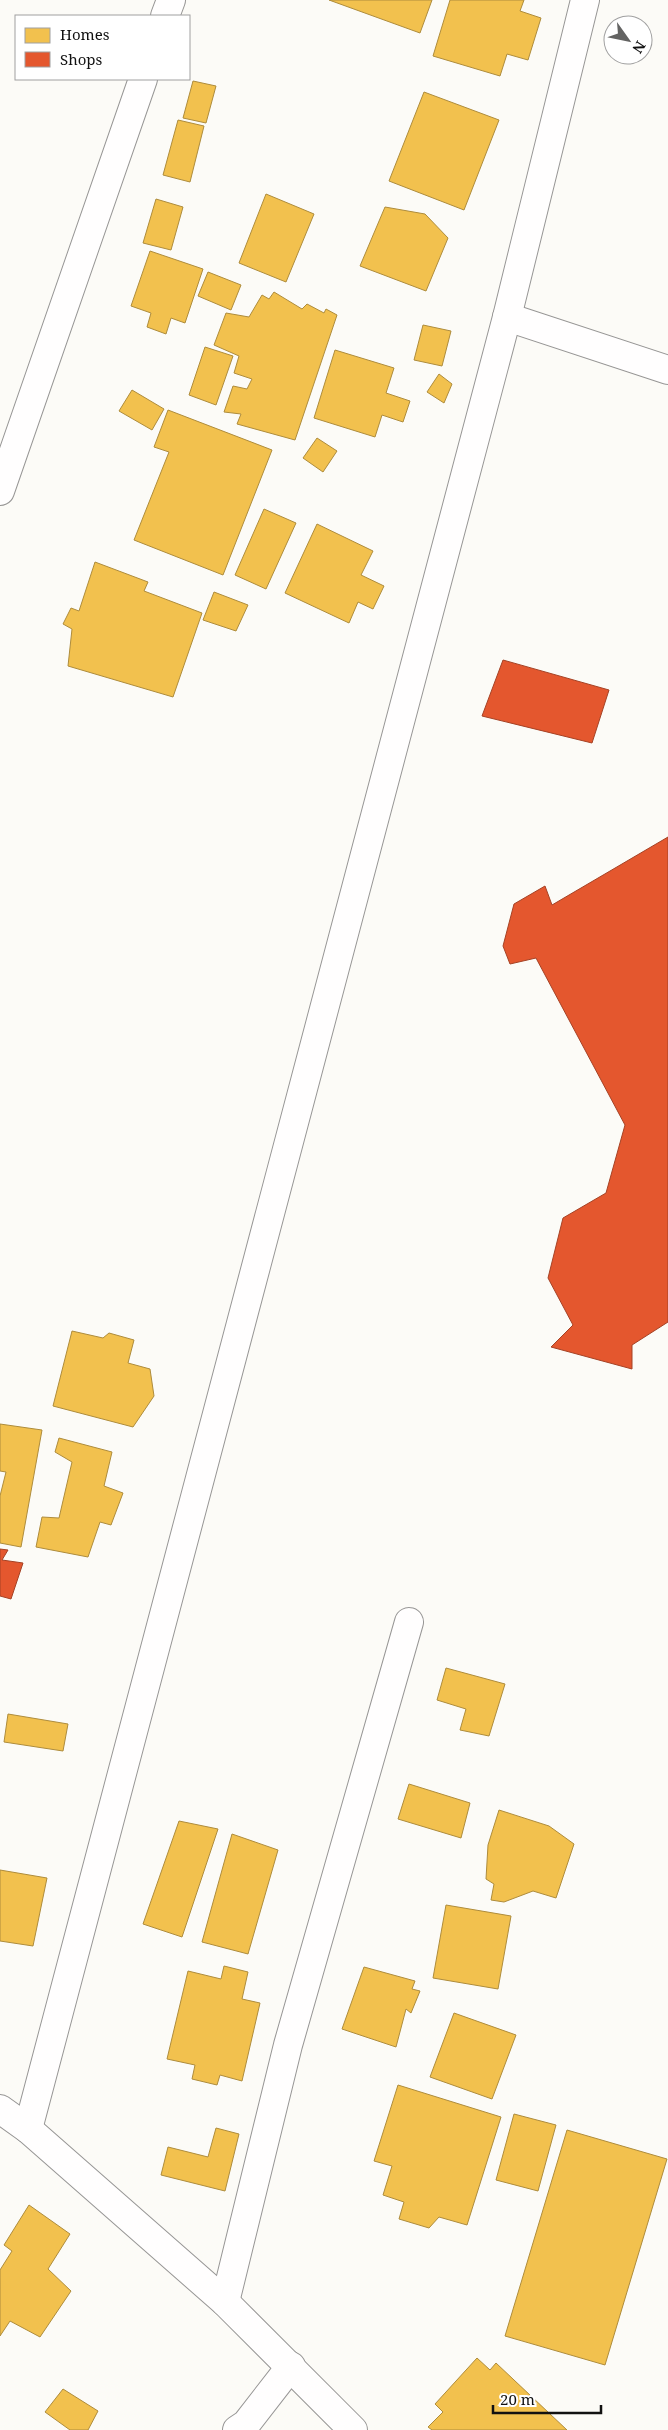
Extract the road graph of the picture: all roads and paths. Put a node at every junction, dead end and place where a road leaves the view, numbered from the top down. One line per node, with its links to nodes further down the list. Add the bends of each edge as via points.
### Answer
1 (171, 0): 3 (street)
2 (586, 0): 5 (street)
3 (165, 15)
4 (144, 80): 7 (street)
5 (507, 317): 6 (street); 10 (street)
6 (668, 370)
7 (0, 491)
8 (409, 1622): 11 (street, via 288,2045)
9 (0, 2110): 10 (street)
10 (28, 2129): 11 (street)
11 (225, 2302): 12 (street)
12 (291, 2366): 13 (street, via 246,2424); 14 (street)
13 (237, 2430)
14 (353, 2430)

